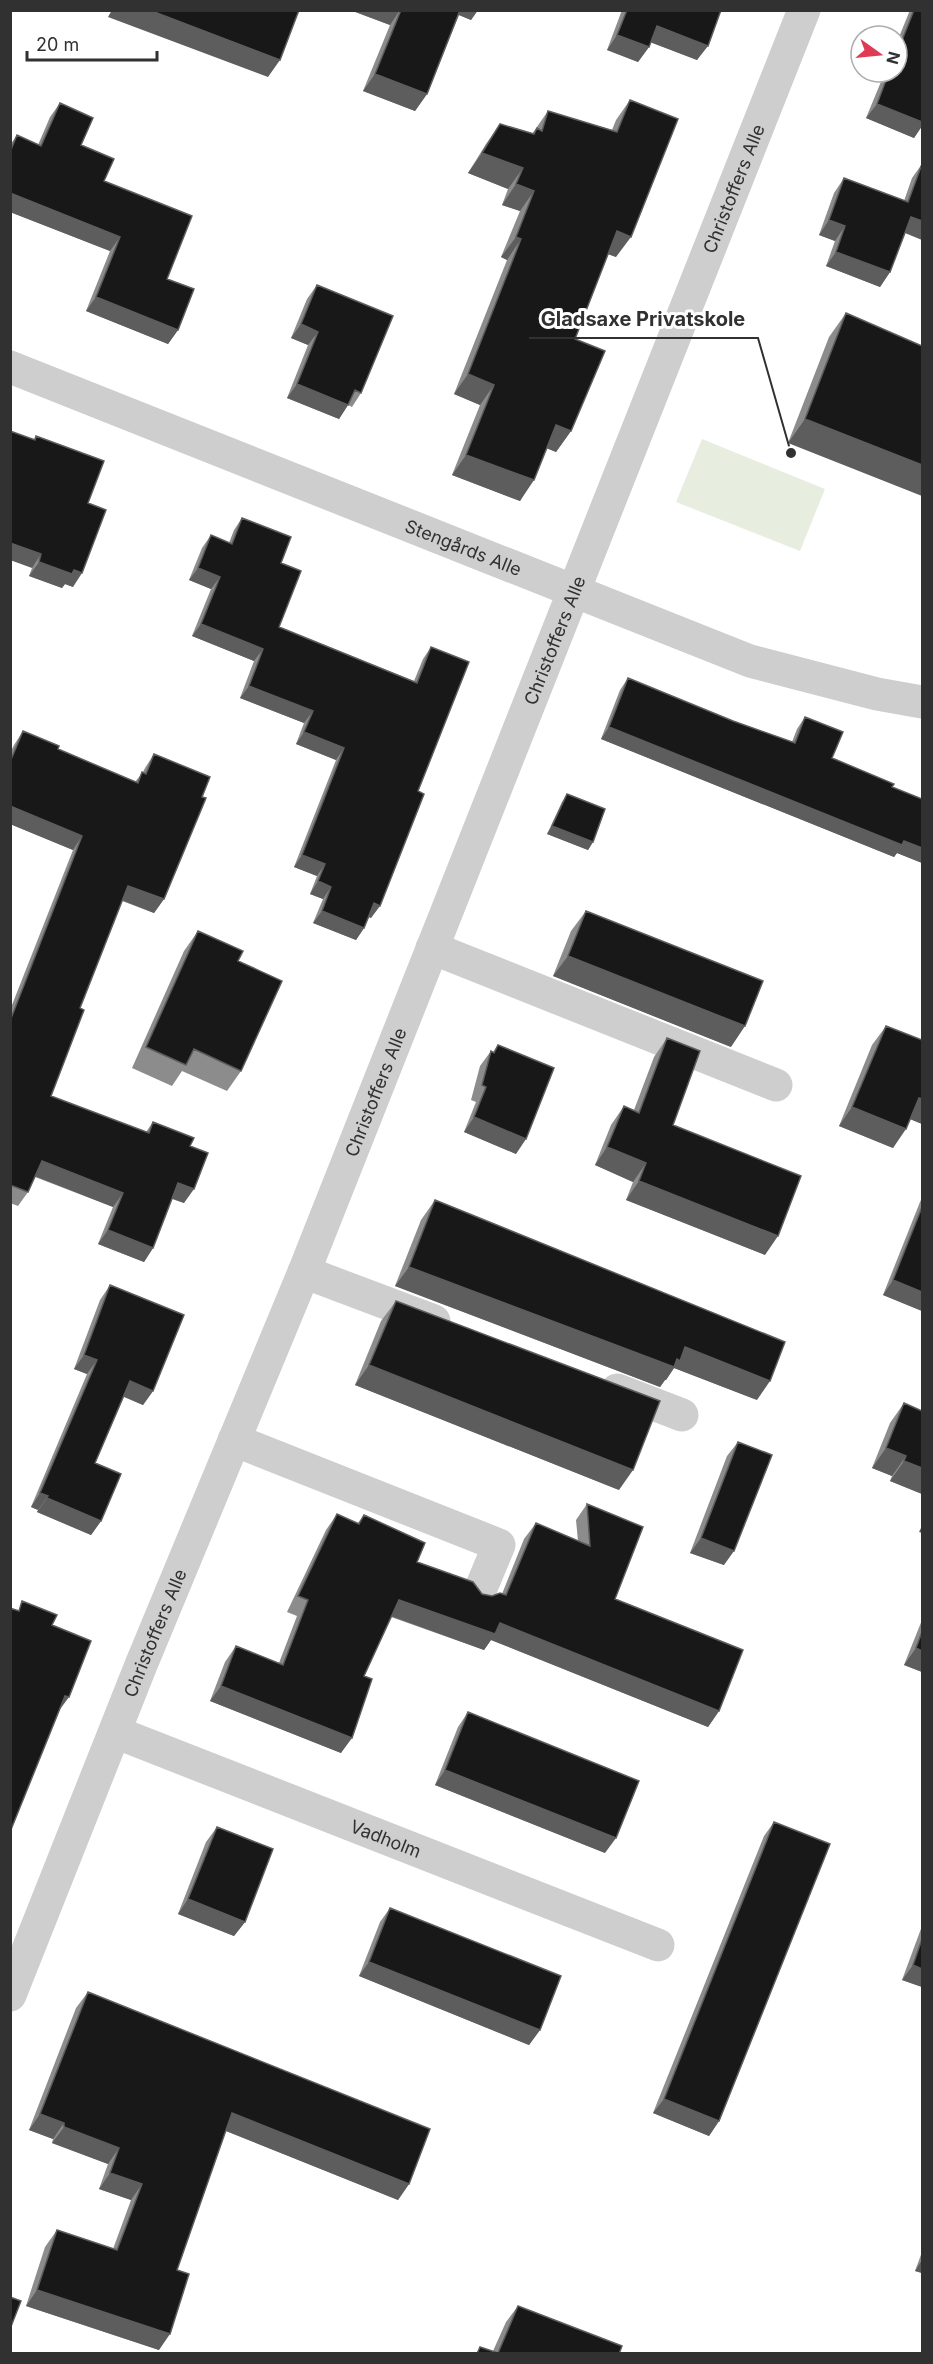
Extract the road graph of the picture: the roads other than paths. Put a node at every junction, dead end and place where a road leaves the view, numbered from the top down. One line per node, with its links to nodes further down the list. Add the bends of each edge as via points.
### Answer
1 (804, 10): 3 (street, Christoffers Alle)
2 (10, 367): 3 (street, Stengårds Alle)
3 (574, 591): 4 (street, Stengårds Alle, via 750,662); 5 (street, Christoffers Alle)
4 (922, 702)
5 (432, 948): 6 (street); 7 (street, Christoffers Alle)
6 (776, 1085)
7 (304, 1272): 8 (street); 11 (street, Christoffers Alle)
8 (460, 1331)
9 (593, 1381): 10 (street)
10 (682, 1415)
11 (234, 1440): 12 (street, via 499,1545); 13 (street, Christoffers Alle)
12 (479, 1593)
13 (115, 1732): 14 (street, Vadholm); 15 (street, Christoffers Alle)
14 (658, 1945)
15 (10, 1995)

